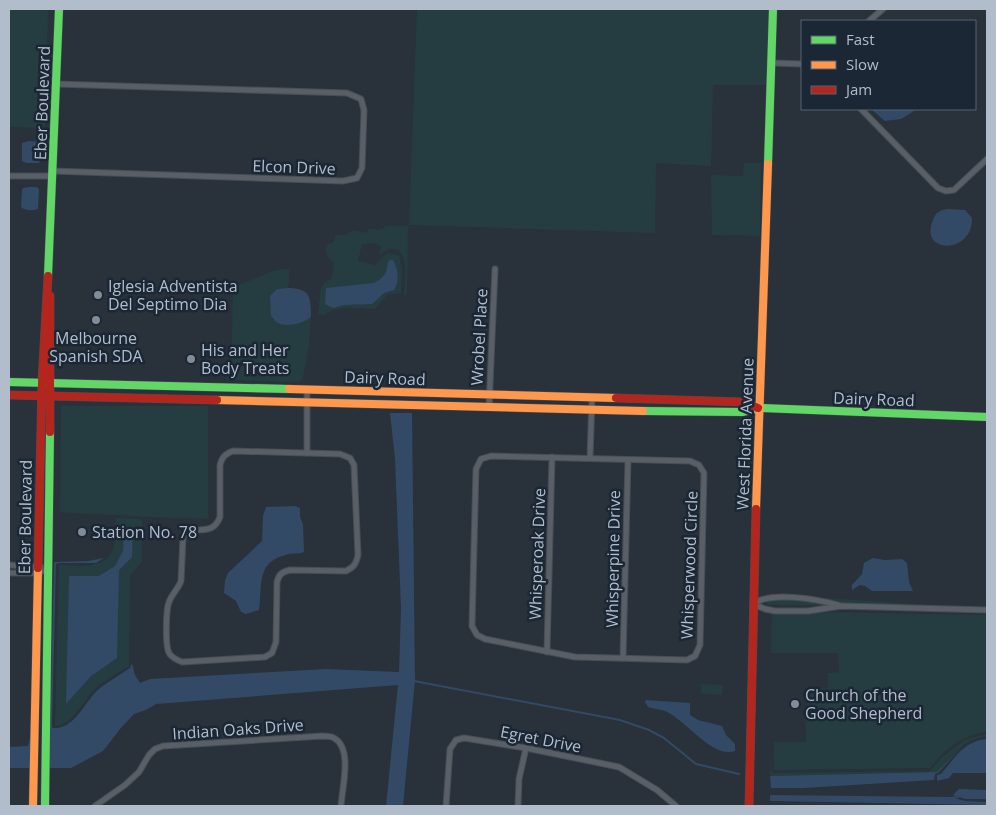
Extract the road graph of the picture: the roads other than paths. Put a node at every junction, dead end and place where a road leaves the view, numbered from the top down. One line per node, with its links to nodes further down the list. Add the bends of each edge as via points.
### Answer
1 (59, 9): 7 (street, Eber Boulevard)
2 (773, 9): 5 (street, West Florida Avenue)
3 (883, 9): 4 (street)
4 (870, 20)
5 (772, 63): 6 (street); 25 (street, West Florida Avenue)
6 (801, 64)
7 (56, 84): 10 (street, Eber Boulevard); 10 (street, Elcon Drive, via 347,94 361,99 364,110 362,168 357,178 343,181)
8 (862, 110): 9 (street, via 938,188 954,190)
9 (987, 159)
10 (53, 174): 11 (street); 12 (street, Eber Boulevard)
11 (9, 176)
12 (50, 228): 15 (street, Eber Boulevard); 16 (street, Eber Boulevard)
13 (495, 269): 21 (street, Wrobel Place)
14 (9, 382): 15 (street, Dairy Road)
15 (42, 382): 16 (street, Dairy Road); 18 (street, Eber Boulevard)
16 (51, 382): 17 (street, Dairy Road); 20 (street, Eber Boulevard)
17 (307, 390): 21 (street, Dairy Road); 23 (street)
18 (42, 394): 19 (street, Dairy Road); 20 (street, Dairy Road); 34 (street, Eber Boulevard)
19 (9, 395)
20 (51, 395): 23 (street, Dairy Road); 33 (street, Eber Boulevard)
21 (489, 395): 22 (street, Dairy Road); 24 (street, Wrobel Place)
22 (592, 398): 25 (street, Dairy Road, via 743,402); 26 (street)
23 (307, 402): 24 (street, Dairy Road); 28 (street)
24 (489, 407): 26 (street, Dairy Road)
25 (760, 408): 26 (street, Dairy Road, via 742,412); 27 (street, Dairy Road); 36 (street, West Florida Avenue)
26 (591, 410): 30 (street)
27 (987, 418)
28 (307, 453): 28 (street, via 233,451 222,459 217,524 206,530 193,529 182,536 181,581 168,608 167,648 176,660 265,657 272,653 276,642 276,582 279,576 290,570 346,571 357,562 354,465 345,455)
29 (552, 457): 30 (street, Whisperwood Circle); 39 (street, Whisperoak Drive); 39 (street, Whisperwood Circle, via 491,456 481,459 476,469 472,626 485,640)
30 (590, 458): 31 (street, Whisperwood Circle)
31 (628, 460): 40 (street, Whisperpine Drive); 40 (street, Whisperwood Circle, via 690,461 700,465 704,473 700,645 695,656 687,660)
32 (9, 565): 34 (street)
33 (49, 568): 34 (street); 43 (street, Eber Boulevard)
34 (38, 570): 35 (street); 42 (street, Eber Boulevard)
35 (9, 573)
36 (753, 604): 37 (street, via 765,609 792,611); 37 (street, via 776,597); 49 (street, West Florida Avenue)
37 (841, 606): 38 (street)
38 (987, 610)
39 (547, 652): 40 (street, Whisperwood Circle, via 575,657)
40 (623, 658)
41 (526, 748): 46 (street, Egret Drive, via 464,738 456,740 450,748); 47 (street, via 519,779); 48 (street, Egret Drive, via 619,767)
42 (33, 806)
43 (45, 806)
44 (95, 806): 45 (street, Indian Oaks Drive, via 125,785 139,772 149,755 163,746 322,736 333,737 342,745 345,758)
45 (341, 806)
46 (446, 806)
47 (518, 806)
48 (676, 806)
49 (749, 806)

